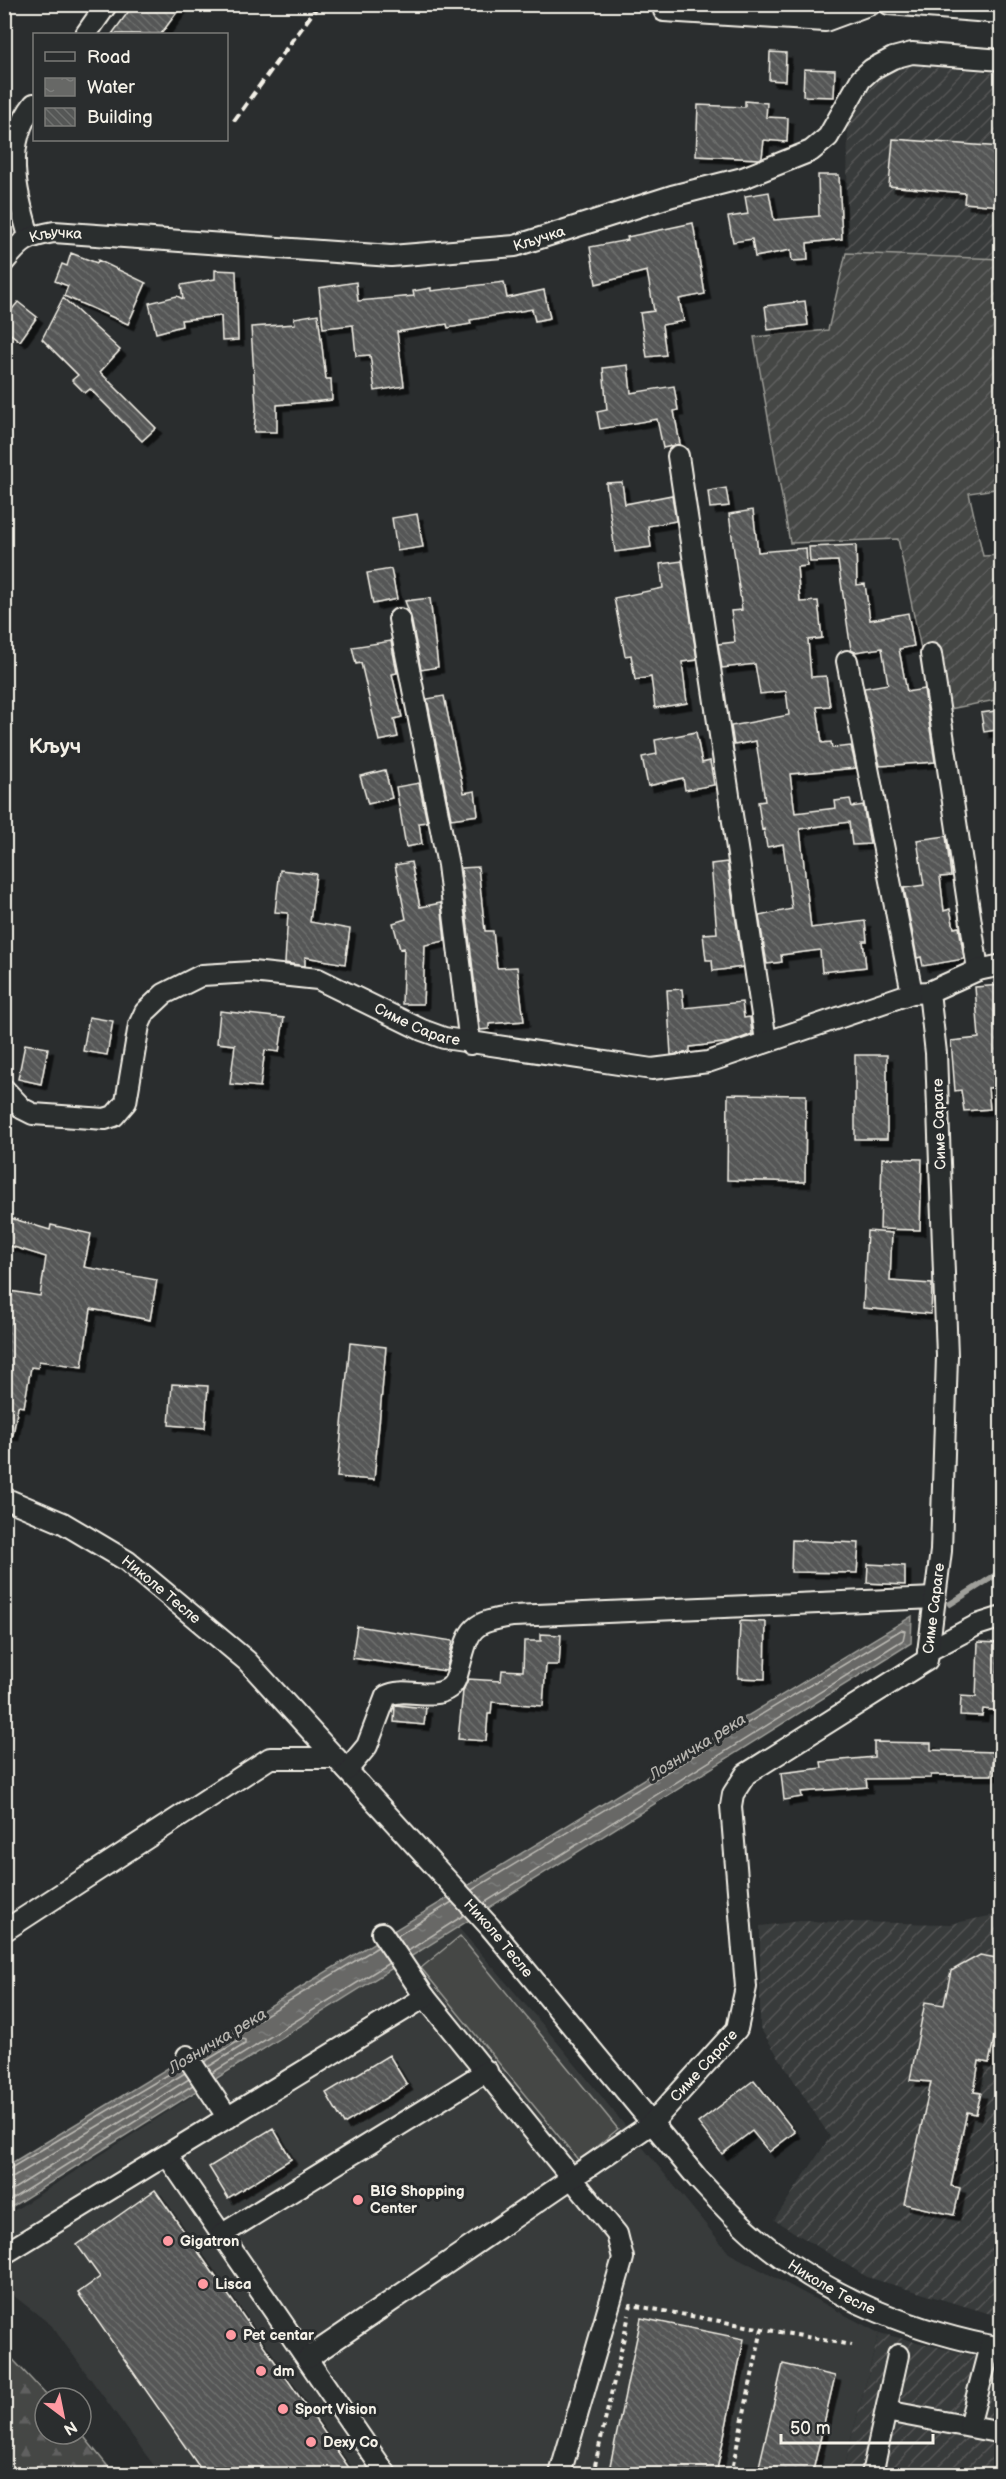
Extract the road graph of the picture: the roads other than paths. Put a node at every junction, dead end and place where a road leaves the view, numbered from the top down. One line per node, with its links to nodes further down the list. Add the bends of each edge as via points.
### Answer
1 (107, 4): 6 (street)
2 (871, 4): 4 (street, via 825,21)
3 (889, 4): 5 (street)
4 (664, 11)
5 (1002, 13)
6 (87, 33)
7 (1002, 60): 9 (street, Кључка, via 912,53 893,58 861,79 828,137 811,151 743,178 672,196 515,246 391,256 54,232)
8 (33, 106): 9 (street, via 17,134)
9 (18, 240): 10 (street, Кључка)
10 (4, 262)
11 (678, 456): 18 (street)
12 (399, 619): 19 (street, via 448,865)
13 (931, 654): 16 (street)
14 (847, 661): 17 (street)
15 (1002, 965): 16 (street, Симе Сараге)
16 (978, 970): 17 (street, Симе Сараге)
17 (920, 993): 18 (street, Симе Сараге); 22 (street, Симе Сараге, via 936,1053 947,1356 941,1551)
18 (766, 1041): 19 (street, Симе Сараге, via 708,1062 652,1068)
19 (470, 1044): 20 (street, Симе Сараге, via 423,1030 318,978 230,971 202,975 177,987 145,1012 139,1025 126,1102 114,1116 39,1116 23,1108)
20 (4, 1089)
21 (4, 1498): 25 (street, Николе Тесле, via 63,1523 127,1562 163,1590 247,1661)
22 (935, 1598): 24 (street, Симе Сараге); 25 (street, via 487,1620 468,1634 456,1680 448,1690 395,1691 386,1696 367,1746)
23 (1002, 1617): 24 (street)
24 (928, 1650): 32 (street, Симе Сараге, via 927,1660 738,1782 731,1806 746,1987 743,2012 737,2029)
25 (341, 1764): 26 (street, via 270,1758); 32 (street, Николе Тесле, via 491,1928)
26 (4, 1930)
27 (382, 1933): 28 (street)
28 (425, 1997): 30 (street); 31 (street)
29 (187, 2056): 31 (street)
30 (487, 2071): 34 (street); 35 (street)
31 (228, 2118): 33 (street)
32 (651, 2124): 34 (street); 37 (street, Николе Тесле, via 734,2218 768,2248 816,2281 872,2309)
33 (167, 2155): 35 (street); 36 (street)
34 (571, 2176): 39 (street); 44 (street, via 617,2234 623,2258)
35 (221, 2235): 39 (street)
36 (4, 2254)
37 (996, 2347): 41 (street)
38 (898, 2355): 40 (street)
39 (308, 2358): 43 (street)
40 (886, 2411): 41 (street); 45 (street)
41 (969, 2426): 42 (street)
42 (1002, 2433)
43 (386, 2475)
44 (560, 2475)
45 (872, 2475)

